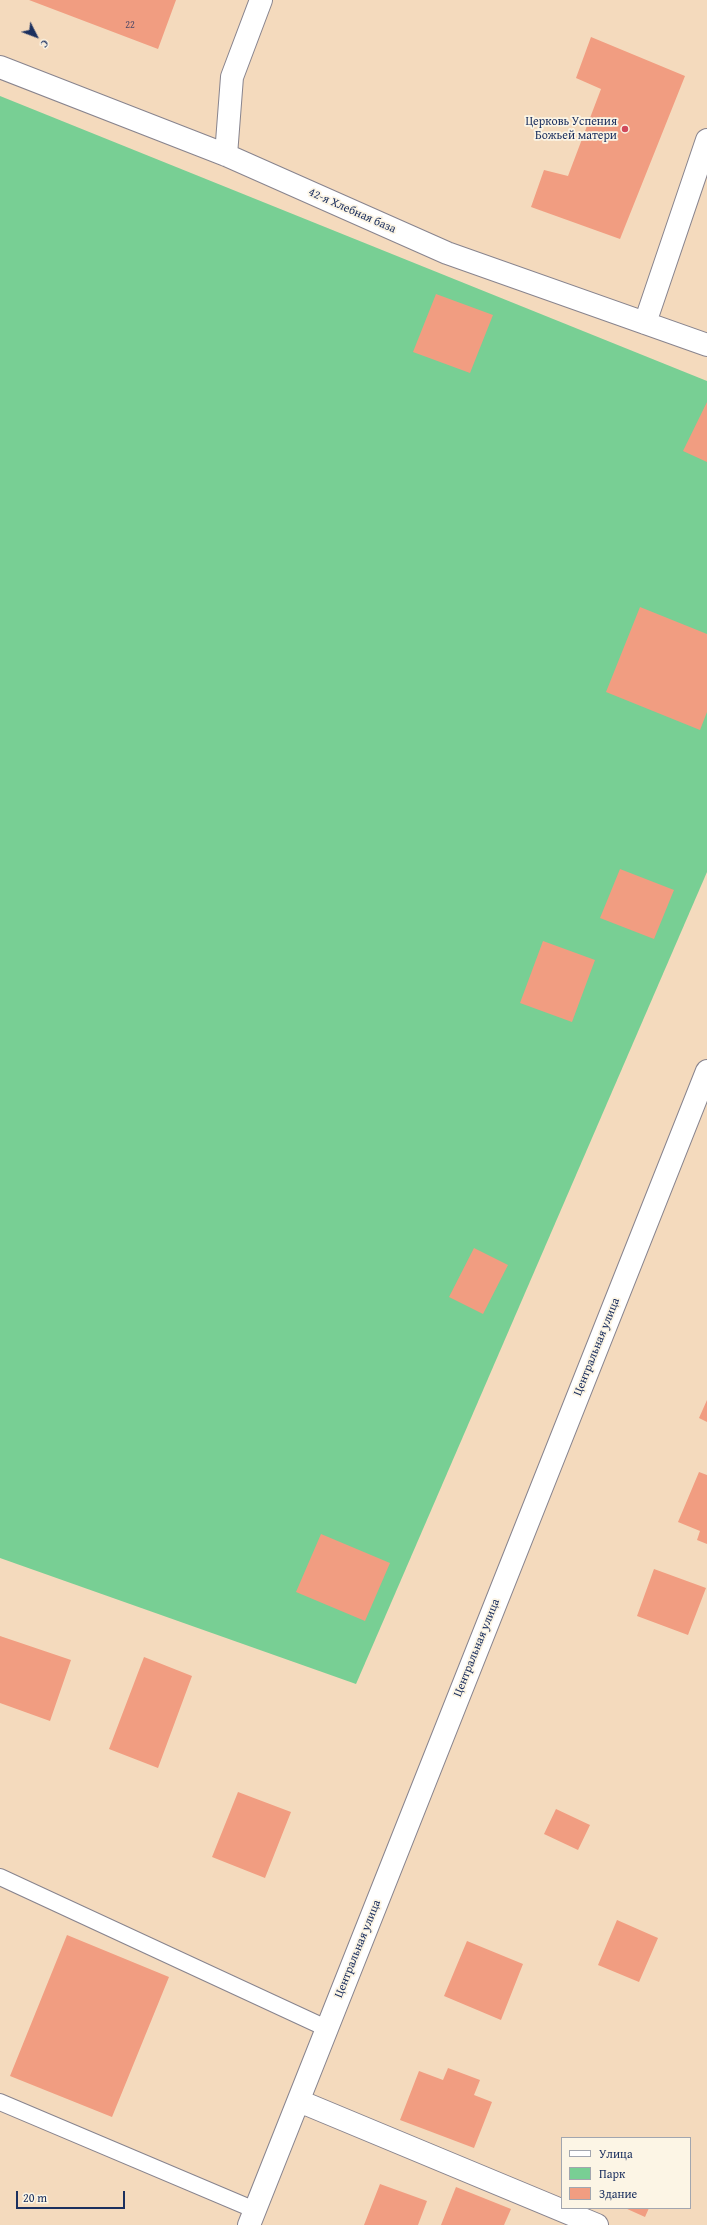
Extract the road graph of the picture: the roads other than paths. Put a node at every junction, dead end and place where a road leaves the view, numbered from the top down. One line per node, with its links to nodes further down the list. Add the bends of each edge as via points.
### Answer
1 (261, 0): 4 (street, via 232,76)
2 (0, 67): 4 (street, 42-я Хлебная база)
3 (707, 140): 5 (street)
4 (226, 155): 5 (street, 42-я Хлебная база, via 447,253)
5 (646, 323): 6 (street, 42-я Хлебная база)
6 (707, 345)
7 (707, 1071): 9 (street, Центральная улица)
8 (0, 1877): 9 (lane)
9 (326, 2028): 10 (street, Центральная улица)
10 (299, 2101): 12 (street, Центральная улица); 13 (street)
11 (0, 2102): 12 (lane)
12 (252, 2217)
13 (597, 2225)

